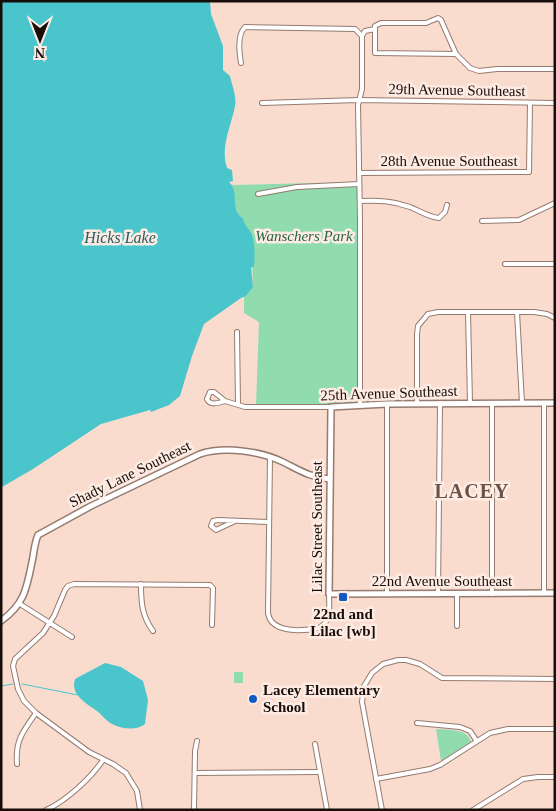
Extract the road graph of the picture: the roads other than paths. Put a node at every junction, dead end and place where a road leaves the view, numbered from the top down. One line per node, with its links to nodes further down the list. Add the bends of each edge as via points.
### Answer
1 (375, 29): 2 (street, via 365,31); 3 (street, via 375,53); 3 (street, via 379,23 426,23 438,18)
2 (362, 36): 4 (street, via 355,29 245,27 239,49); 6 (street)
3 (456, 54): 5 (street, via 467,66 479,71)
4 (240, 63)
5 (555, 69)
6 (359, 100): 7 (street, 29th Avenue Southeast); 9 (street, 29th Avenue Southeast); 10 (street)
7 (530, 103): 8 (street, 29th Avenue Southeast); 10 (street, 28th Avenue Southeast, via 529,172)
8 (555, 103)
9 (262, 104)
10 (359, 173): 11 (street)
11 (359, 184): 12 (street, via 297,187); 13 (street)
12 (258, 194)
13 (360, 200): 15 (street, via 387,201 439,218); 33 (street)
14 (555, 203): 16 (street, via 519,220)
15 (447, 205)
16 (482, 221)
17 (505, 264): 18 (street)
18 (555, 264)
19 (468, 312): 20 (street); 25 (street); 32 (street, via 428,314 418,326)
20 (517, 312): 21 (street, via 547,314); 27 (street)
21 (555, 318)
22 (237, 332): 30 (street)
23 (225, 401): 23 (street, 25th Avenue Southeast, via 214,392 208,395 208,401 212,403); 30 (street, 25th Avenue Southeast)
24 (440, 403): 25 (street, 25th Avenue Southeast); 32 (street, 25th Avenue Southeast); 44 (street)
25 (470, 403): 26 (street, 25th Avenue Southeast)
26 (492, 403): 27 (street, 25th Avenue Southeast); 46 (street)
27 (522, 403): 28 (street, 25th Avenue Southeast)
28 (544, 403): 29 (street, 25th Avenue Southeast); 40 (street)
29 (555, 403)
30 (238, 404): 34 (street, 25th Avenue Southeast, via 272,408)
31 (387, 404): 32 (street, 25th Avenue Southeast); 33 (street, 25th Avenue Southeast); 43 (street)
32 (417, 404)
33 (360, 405): 34 (street, 25th Avenue Southeast)
34 (330, 407): 36 (street, Lilac Street Southeast)
35 (270, 457): 36 (street, Shady Lane Southeast, via 304,474); 38 (street); 47 (street, Shady Lane Southeast, via 216,450 200,454 43,532 35,542 26,590)
36 (330, 479): 42 (street, Lilac Street Southeast)
37 (235, 521): 37 (street, via 213,521 211,526 216,530); 38 (street)
38 (269, 522): 42 (street, Lilac Street Southeast, via 268,617 273,624 280,628 304,629 324,625 328,620)
39 (142, 584): 49 (street, via 68,586); 50 (street, via 210,585 213,588); 52 (street, via 142,610)
40 (544, 593): 41 (street, 22nd Avenue Southeast); 46 (street, 22nd Avenue Southeast)
41 (555, 593)
42 (329, 594): 43 (street, 22nd Avenue Southeast)
43 (387, 594): 44 (street, 22nd Avenue Southeast)
44 (438, 594): 45 (street, 22nd Avenue Southeast)
45 (457, 594): 46 (street, 22nd Avenue Southeast); 51 (street)
46 (492, 594)
47 (20, 604): 48 (street, Shady Lane Southeast); 49 (street)
48 (1, 621)
49 (50, 624): 53 (street); 55 (street, via 13,663 18,689)
50 (212, 625)
51 (457, 626)
52 (153, 631)
53 (72, 637)
54 (555, 679): 66 (street, via 442,678 420,664 406,660 383,664 367,680 362,694)
55 (36, 713): 61 (street); 62 (street, via 20,736)
56 (417, 723): 58 (street, via 460,727 470,731)
57 (555, 729): 58 (street, via 508,729 490,732)
58 (476, 740): 66 (street, via 430,769)
59 (197, 741): 64 (street)
60 (315, 744): 63 (street)
61 (103, 760): 67 (street, via 94,774); 68 (street, via 120,768 131,779 139,797)
62 (17, 764)
63 (319, 772): 64 (street); 70 (street)
64 (195, 773): 69 (street)
65 (555, 777): 72 (street, via 523,779)
66 (376, 779): 71 (street)
67 (46, 810)
68 (140, 810)
69 (194, 810)
70 (327, 810)
71 (382, 810)
72 (473, 810)

